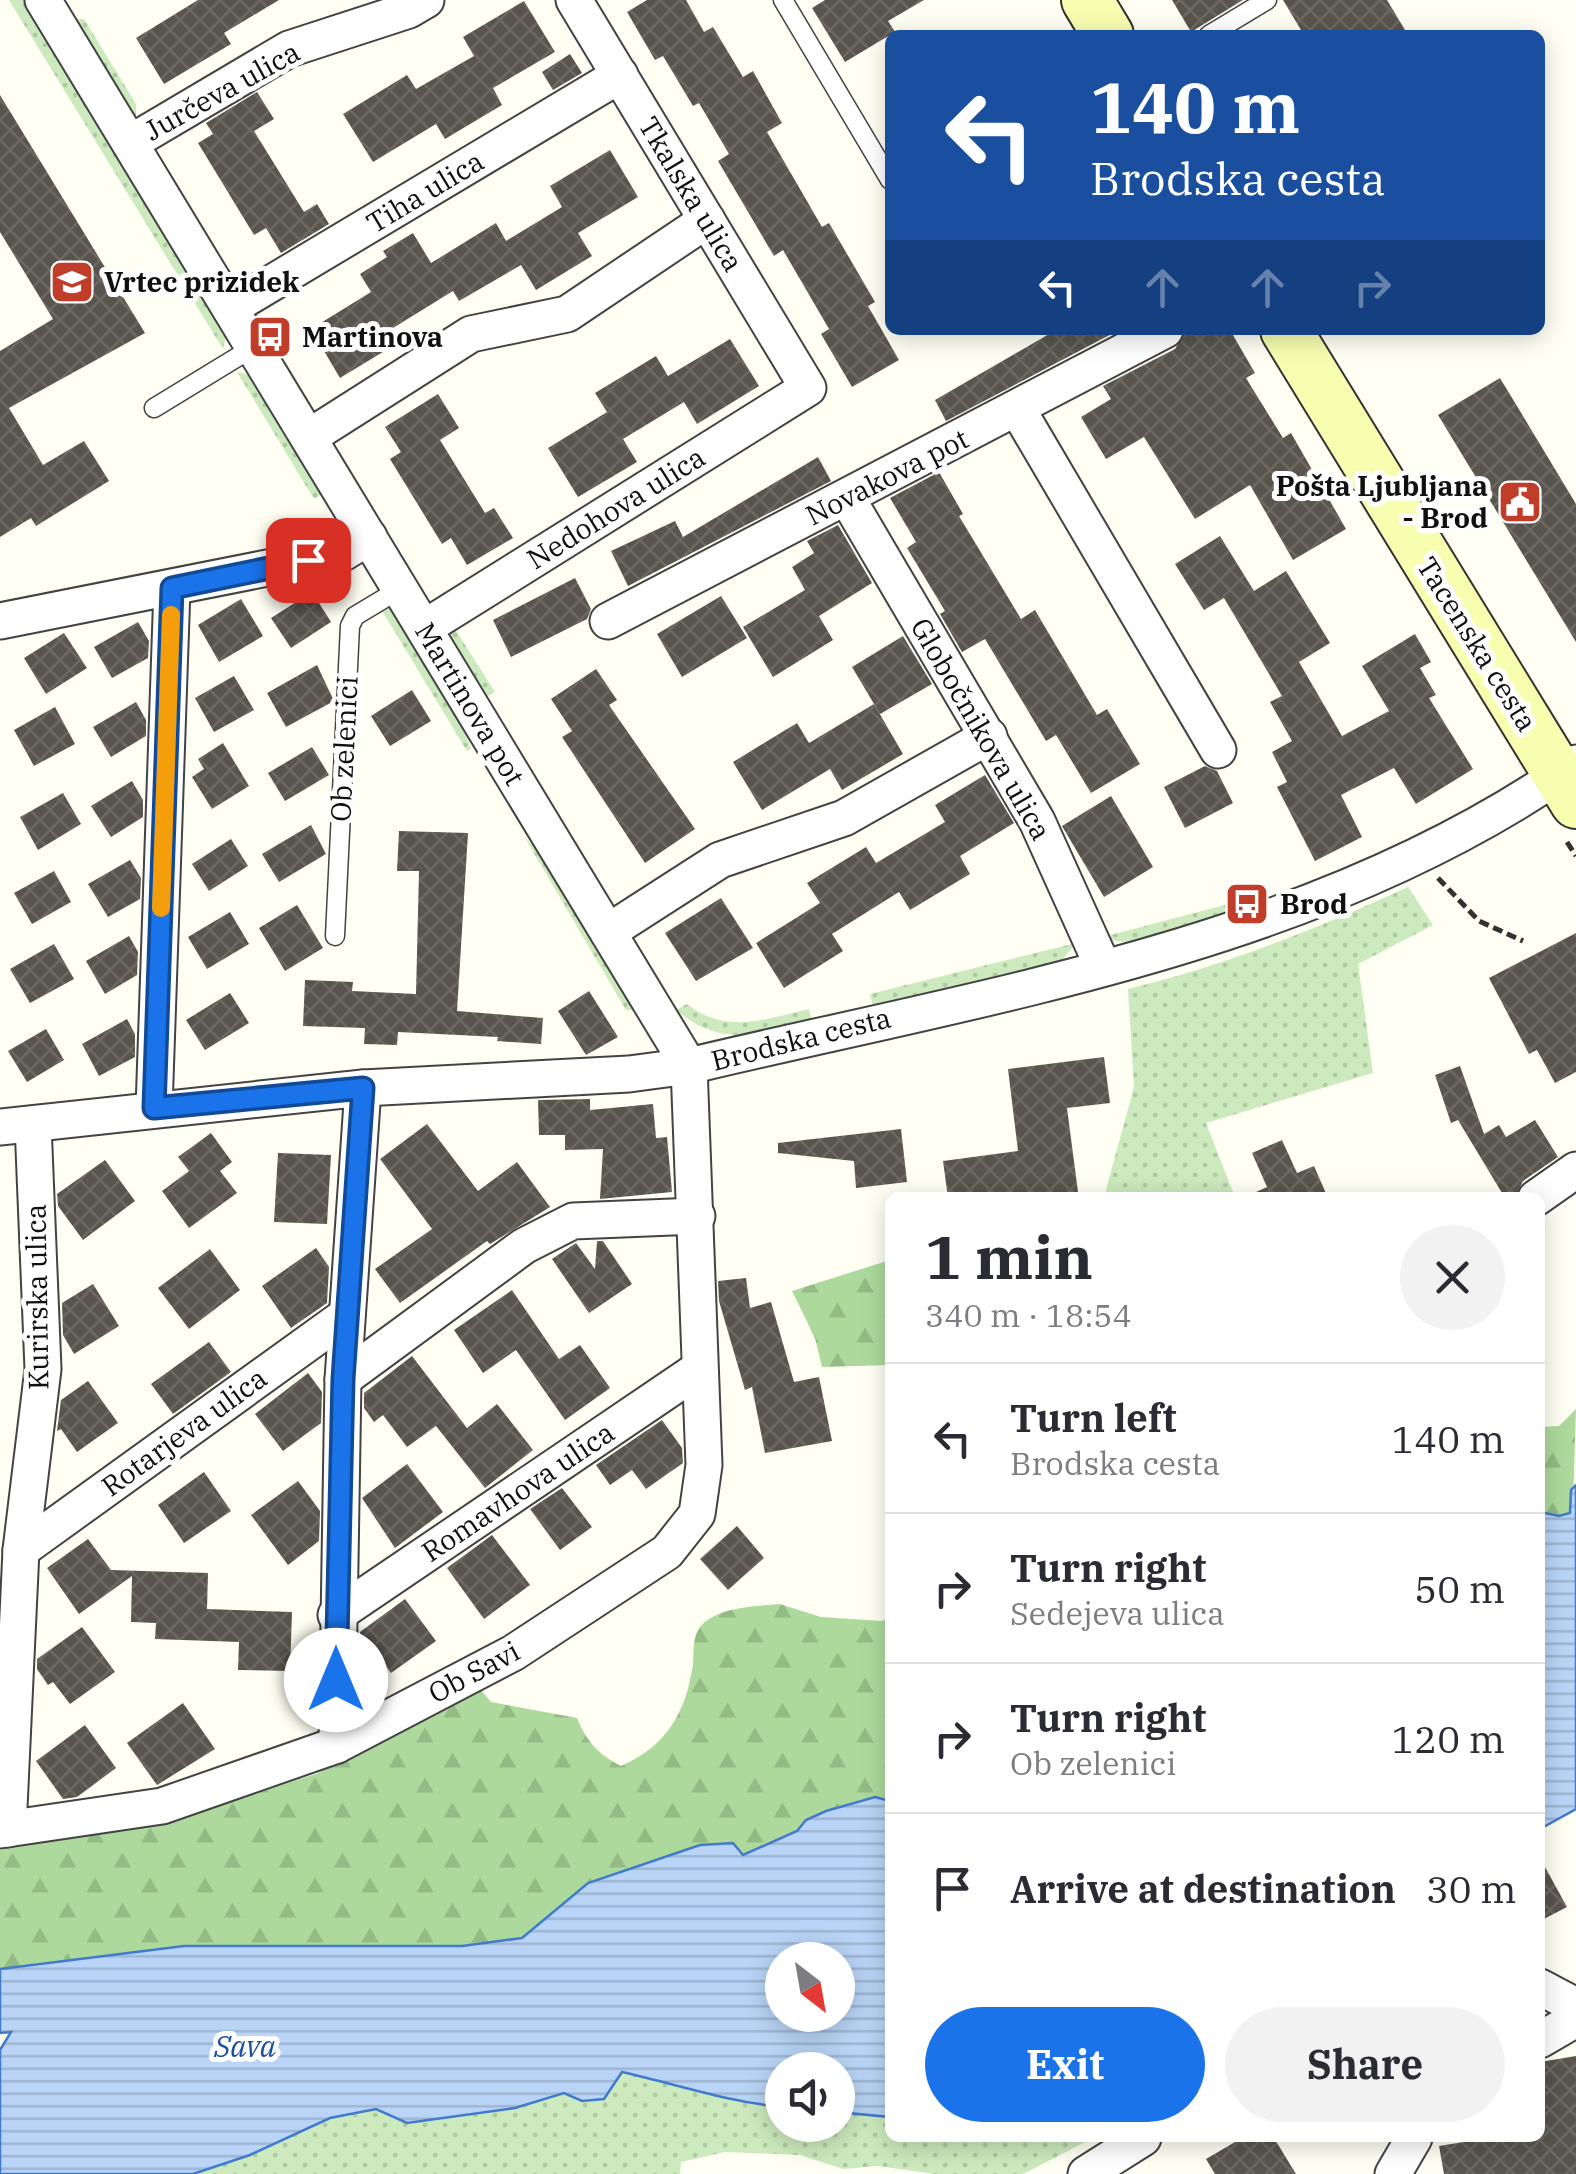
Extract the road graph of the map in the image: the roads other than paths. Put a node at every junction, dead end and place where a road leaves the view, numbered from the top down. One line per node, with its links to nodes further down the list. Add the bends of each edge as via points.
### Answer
1 (426, 0): 10 (street, Jurčeva ulica, via 289,49)
2 (574, 0): 9 (street, Tkalska ulica)
3 (783, 0): 11 (lane)
4 (1087, 0): 7 (main road)
5 (1268, 0): 8 (lane)
6 (58, 5): 10 (street, Martinova pot)
7 (1105, 30)
8 (1217, 30)
9 (620, 75): 12 (street, Tkalska ulica); 13 (street, Tiha ulica)
10 (130, 143): 13 (street, Martinova pot)
11 (885, 172)
12 (708, 220): 17 (street, Tkalska ulica); 20 (street, via 566,314 471,334)
13 (230, 308): 16 (street, Martinova pot)
14 (1156, 335): 19 (street, Novakova pot)
15 (1289, 335): 30 (main road, Tacenska cesta)
16 (254, 348): 18 (lane); 20 (street, Martinova pot)
17 (808, 388): 27 (street, Nedohova ulica)
18 (154, 408)
19 (1018, 410): 21 (street, Novakova pot); 29 (street)
20 (308, 437): 22 (street, Martinova pot)
21 (847, 498): 25 (street, Novakova pot); 28 (street, Globočnikova ulica)
22 (369, 537): 23 (street, via 343,553); 24 (street, Martinova pot)
23 (172, 588): 26 (street); 36 (street)
24 (400, 588): 27 (street, Martinova pot); 32 (lane, Ob zelenici, via 350,626)
25 (608, 620)
26 (0, 621)
27 (424, 628): 31 (street, Martinova pot)
28 (989, 736): 31 (street, via 844,818 720,860); 33 (street, Globočnikova ulica, via 1037,821)
29 (1218, 750)
30 (1570, 781): 33 (street, Brodska cesta, via 1280,917)
31 (608, 932): 34 (street, Martinova pot)
32 (335, 936)
33 (1102, 967): 34 (street, Brodska cesta)
34 (689, 1066): 35 (street, Brodska cesta); 40 (street, Martinova pot)
35 (363, 1088): 36 (street, Brodska cesta); 41 (street)
36 (154, 1108): 37 (street, Brodska cesta)
37 (16, 1125): 45 (street, Kurirska ulica, via 43,1369)
38 (1576, 1170): 39 (street)
39 (1545, 1192)
40 (696, 1216): 42 (street, Martinova pot); 43 (street, via 573,1221 524,1246)
41 (347, 1314): 43 (street); 45 (street, Rotarjeva ulica)
42 (700, 1369): 44 (street, Martinova pot); 46 (street, Romavhova ulica)
43 (343, 1379): 46 (street)
44 (704, 1465): 47 (street, Ob Savi, via 697,1514 668,1552 512,1653)
45 (21, 1550): 48 (street, Kurirska ulica)
46 (336, 1615): 47 (street)
47 (337, 1746): 48 (street, Ob Savi, via 162,1806)
48 (4, 1830)
49 (1545, 1989): 50 (street)
50 (1576, 2006)
51 (1576, 2019): 52 (street)
52 (1545, 2037)
53 (1137, 2142): 55 (street)
54 (1412, 2142): 56 (street)
55 (1086, 2174)
56 (1393, 2174)

